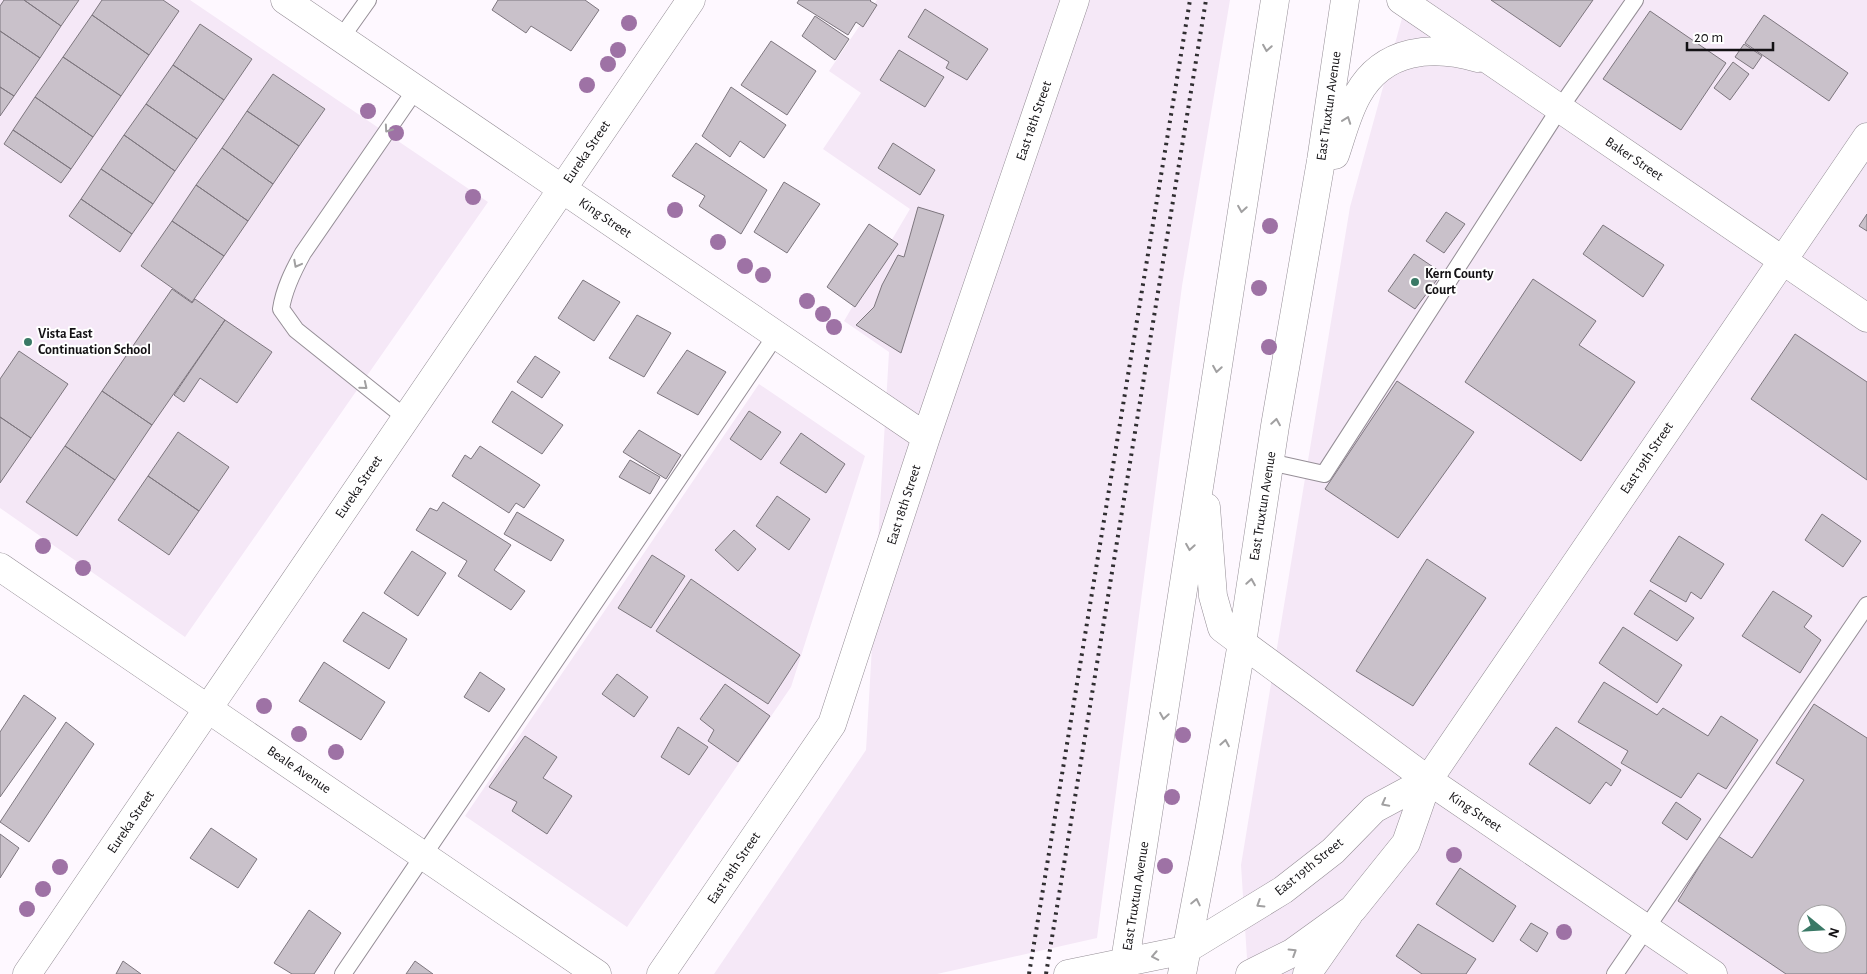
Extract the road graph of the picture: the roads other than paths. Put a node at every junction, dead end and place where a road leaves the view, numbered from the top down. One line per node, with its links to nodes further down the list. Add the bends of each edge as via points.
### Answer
1 (285, 0): 9 (street, King Street)
2 (368, 0): 9 (lane)
3 (691, 0): 14 (street, Eureka Street)
4 (1075, 0): 20 (street, East 18th Street)
5 (1275, 0): 21 (street, East Truxtun Avenue, one-way to 21)
6 (1344, 0): 15 (street, East Truxtun Avenue)
7 (1401, 0): 10 (street, Baker Street)
8 (1635, 0): 12 (lane)
9 (341, 38): 11 (street, King Street)
10 (1518, 79): 12 (street, Baker Street); 15 (street, one-way to 10, via 1351,108 1359,92 1385,65 1413,53 1446,51 1486,62)
11 (416, 89): 14 (street, King Street); 19 (lane, one-way to 19, via 302,253 281,309 296,330)
12 (1560, 108): 16 (street, Baker Street); 22 (lane, via 1324,474)
13 (1867, 137): 16 (street, East 19th Street)
14 (562, 189): 18 (street, King Street); 19 (street, Eureka Street)
15 (1309, 232): 22 (street, East Truxtun Avenue, one-way to 15)
16 (1782, 260): 17 (street, Baker Street); 27 (street, East 19th Street)
17 (1867, 318)
18 (776, 335): 20 (street, King Street); 28 (lane)
19 (406, 418): 26 (street, Eureka Street)
20 (926, 437): 36 (street, East 18th Street, via 832,724)
21 (1203, 461): 25 (street, King Street, via 1213,596 1222,628); 32 (street, East Truxtun Avenue, one-way to 32)
22 (1270, 462): 25 (street, East Truxtun Avenue, one-way to 22)
23 (0, 567): 26 (street, Beale Avenue)
24 (1867, 605): 30 (lane)
25 (1242, 643): 27 (street, King Street); 31 (street, East Truxtun Avenue, one-way to 25)
26 (208, 708): 28 (street, Beale Avenue); 33 (street, Eureka Street)
27 (1428, 780): 29 (street, East 19th Street, via 1406,843); 30 (street, King Street); 31 (street, East 19th Street, one-way to 31, via 1374,809 1333,851)
28 (424, 855): 34 (lane); 35 (street, Beale Avenue)
29 (1353, 909): 38 (street, East 19th Street, one-way to 29, via 1292,953); 39 (street)
30 (1646, 928): 40 (lane); 41 (street, King Street)
31 (1184, 962): 32 (street, East Truxtun Avenue, one-way to 32)
32 (1124, 968): 37 (street, East Truxtun Avenue)
33 (27, 974)
34 (343, 974)
35 (597, 974)
36 (662, 974)
37 (1068, 974)
38 (1250, 974)
39 (1307, 974)
40 (1616, 974)
41 (1713, 974)

